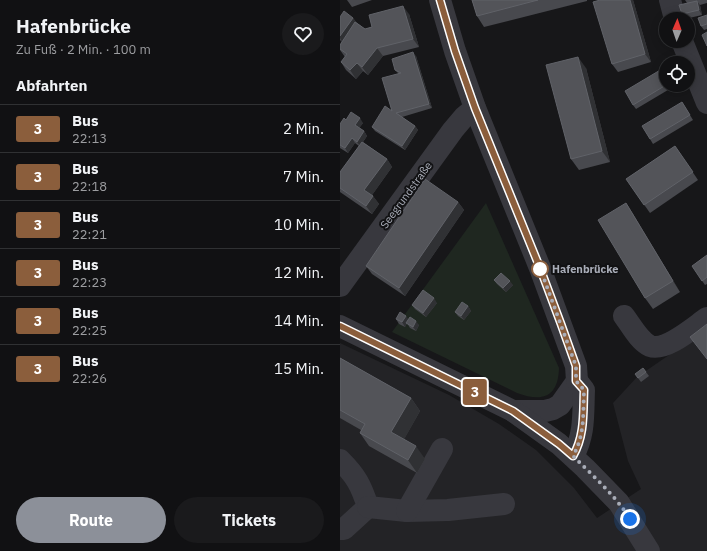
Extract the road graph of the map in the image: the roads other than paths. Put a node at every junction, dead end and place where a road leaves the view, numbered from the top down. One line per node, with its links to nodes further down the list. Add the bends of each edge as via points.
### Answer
1 (440, 0): 6 (street)
2 (670, 0): 3 (street)
3 (673, 12)
4 (685, 48): 5 (street)
5 (707, 103)
6 (475, 108): 7 (street, Seegrundstraße, via 453,130); 11 (street, via 574,359)
7 (340, 286)
8 (624, 316): 9 (street, via 641,339 651,346 658,347 678,338)
9 (707, 318)
10 (340, 326): 12 (street)
11 (576, 381): 12 (street, via 560,405 553,409); 14 (street, via 584,390 583,419 581,440)
12 (513, 411): 14 (street)
13 (442, 449): 18 (street)
14 (573, 456): 20 (street, via 624,510)
15 (340, 460): 17 (street, via 352,472 362,488)
16 (504, 504): 18 (street)
17 (368, 507): 18 (street); 19 (street, via 344,529)
18 (407, 511)
19 (340, 529)
20 (649, 551)

